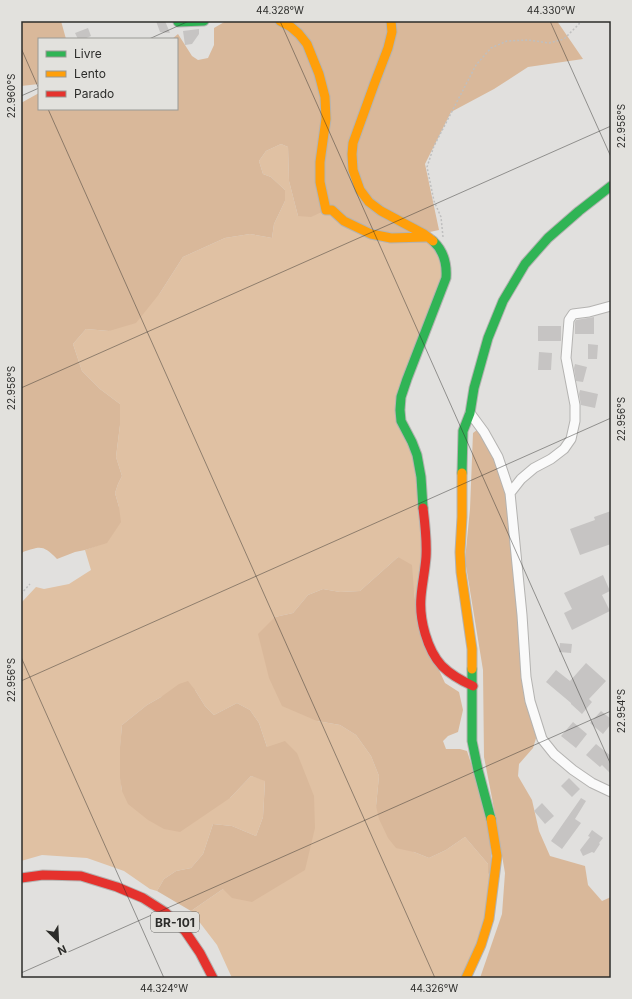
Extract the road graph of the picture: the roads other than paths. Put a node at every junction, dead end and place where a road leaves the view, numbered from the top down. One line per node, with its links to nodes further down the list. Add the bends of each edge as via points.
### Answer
1 (177, 21): 2 (main road)
2 (204, 21)
3 (280, 21): 6 (main road, via 291,27 307,44 325,97 326,119 320,182 326,210 332,210 344,221 370,234 391,238)
4 (392, 21): 6 (main road, via 390,43 352,148 352,162 356,179 365,198 378,209)
5 (611, 186): 8 (main road, via 548,238 525,264 503,302 488,338 474,388)
6 (427, 237): 10 (main road, via 438,246 444,256 446,278 406,379 401,398 401,420 417,455 421,477 426,558 421,612 425,631 430,648 442,666)
7 (611, 306): 9 (street, via 573,314 569,320 566,358 575,405 571,439 564,449 521,479)
8 (470, 414): 9 (street, via 498,457); 10 (main road, via 464,431 462,453 460,552 472,649)
9 (510, 493): 11 (street, via 526,677 530,701 542,738 554,754 573,770)
10 (472, 686): 14 (main road, via 472,741 491,817 497,856 489,919)
11 (611, 792)
12 (21, 878): 13 (main road, BR-101, via 43,875 81,876 117,886 143,898 165,912 185,931)
13 (213, 978)
14 (466, 978)

